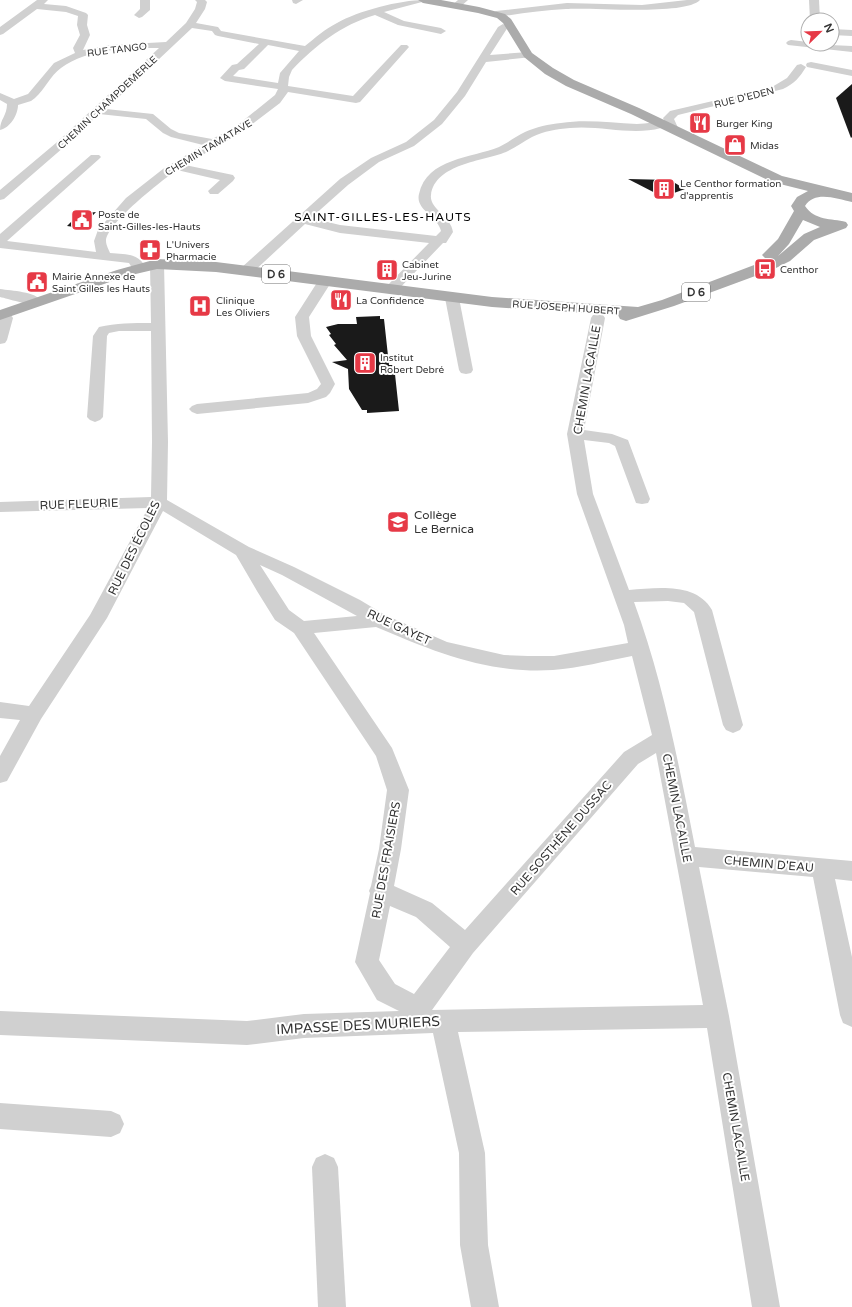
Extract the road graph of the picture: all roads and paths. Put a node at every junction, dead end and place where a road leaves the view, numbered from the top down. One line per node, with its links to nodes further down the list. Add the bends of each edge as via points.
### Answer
1 (145, 0): 14 (street, via 145,10)
2 (200, 0): 15 (street, CHEMIN CHAMPDEMERLE, via 200,9)
3 (419, 0): 10 (street, CHEMIN TAMATAVE)
4 (423, 0): 9 (main road)
5 (694, 0): 13 (street, via 642,8 567,6)
6 (814, 0): 12 (street)
7 (378, 1): 10 (street)
8 (39, 3): 18 (street); 26 (street, via 83,15 85,35 78,48)
9 (460, 3): 13 (main road)
10 (407, 4): 11 (street, CHEMIN TAMATAVE)
11 (375, 12): 17 (street, via 401,23); 25 (street, CHEMIN TAMATAVE, via 338,26)
12 (815, 12)
13 (496, 14): 27 (main road, via 507,20)
14 (139, 15)
15 (190, 25): 21 (street, via 210,27 223,34); 22 (street, CHEMIN CHAMPDEMERLE)
16 (503, 27): 29 (street)
17 (440, 31)
18 (0, 32)
19 (840, 32): 20 (street)
20 (852, 33)
21 (265, 43): 25 (street); 31 (street, via 225,78)
22 (169, 45): 26 (street, RUE TANGO, via 116,48); 35 (street, CHEMIN CHAMPDEMERLE)
23 (404, 47): 31 (street, via 356,100)
24 (852, 49): 28 (street, via 792,40)
25 (308, 50): 31 (street, CHEMIN TAMATAVE, via 283,75)
26 (81, 54): 33 (street, RUE TANGO, via 57,66 26,99)
27 (528, 55): 29 (street); 34 (main road, via 549,71)
28 (795, 55)
29 (484, 58): 49 (street, via 461,94 438,122 410,144 375,160 344,182)
30 (852, 73): 38 (street, RUE D'EDEN, via 806,66 793,80 775,89 674,113 668,118)
31 (284, 88): 40 (street, CHEMIN TAMATAVE, via 282,96 259,115)
32 (0, 96): 33 (street)
33 (12, 103): 37 (street, via 12,114)
34 (619, 105): 36 (main road); 38 (main road)
35 (98, 111): 40 (street, via 149,116 174,134); 46 (street, CHEMIN CHAMPDEMERLE)
36 (657, 126): 39 (main road); 48 (main road, via 778,184); 51 (street, via 640,128 582,124 552,127 530,134 507,147 447,168 431,180 424,198 427,205 448,226 447,232)
37 (0, 127)
38 (673, 130): 39 (main road)
39 (687, 137): 45 (main road, via 777,179)
40 (214, 143): 42 (street, CHEMIN TAMATAVE)
41 (95, 157): 52 (street)
42 (175, 166): 44 (street, via 234,174); 53 (street, CHEMIN TAMATAVE, via 130,201 104,230 100,241)
43 (852, 189): 45 (main road)
44 (214, 191)
45 (832, 193): 47 (main road); 48 (main road, via 812,194)
46 (0, 196)
47 (852, 198)
48 (801, 206): 50 (main road, via 815,221); 57 (main road, RUE JOSEPH HUBERT / D 6, via 784,241)
49 (302, 220): 51 (street, via 340,229); 56 (street)
50 (845, 225): 57 (main road, RUE JOSEPH HUBERT / D 6, via 816,233 785,258)
51 (440, 240): 59 (street)
52 (0, 242): 53 (street)
53 (104, 256): 55 (street, via 133,260)
54 (157, 264): 55 (main road, RUE JOSEPH HUBERT / D 6); 56 (main road, RUE JOSEPH HUBERT / D 6); 68 (street, RUE DES ÉCOLES)
55 (139, 268): 62 (main road, RUE JOSEPH HUBERT / D 6)
56 (246, 270): 58 (main road, RUE JOSEPH HUBERT / D 6)
57 (752, 272): 65 (main road, RUE JOSEPH HUBERT / D 6)
58 (325, 281): 59 (main road, RUE JOSEPH HUBERT / D 6); 71 (street, via 302,317 304,336 328,384 326,390 320,395 308,398)
59 (391, 289): 61 (main road, RUE JOSEPH HUBERT / D 6)
60 (0, 293): 62 (street)
61 (452, 298): 63 (main road, RUE JOSEPH HUBERT / D 6); 70 (street)
62 (36, 302): 66 (main road, RUE JOSEPH HUBERT / D 6)
63 (492, 302): 64 (main road, RUE JOSEPH HUBERT / D 6); 67 (main road, RUE JOSEPH HUBERT / D 6, via 529,310)
64 (623, 311): 65 (main road, RUE JOSEPH HUBERT / D 6); 67 (main road)
65 (640, 312): 67 (main road, RUE JOSEPH HUBERT / D 6)
66 (2, 315): 69 (street, via 6,318)
67 (598, 318): 73 (street, CHEMIN LACAILLE)
68 (159, 327): 72 (street, via 104,330 100,336); 75 (street, RUE DES ÉCOLES)
69 (0, 340)
70 (466, 370)
71 (197, 409)
72 (95, 417)
73 (575, 434): 74 (street, via 612,439 622,443); 80 (street, CHEMIN LACAILLE, via 585,494)
74 (642, 499)
75 (159, 502): 76 (street, RUE FLEURIE); 77 (street, RUE GAYET); 85 (street, RUE DES ÉCOLES, via 98,618)
76 (0, 507)
77 (243, 551): 78 (street, RUE GAYET); 79 (street, RUE DES FRAISIERS)
78 (288, 571): 79 (street); 81 (street, RUE GAYET)
79 (262, 586): 82 (street, RUE DES FRAISIERS, via 282,615)
80 (622, 596): 83 (street, CHEMIN LACAILLE); 86 (street, via 680,596 691,599 703,610)
81 (378, 620): 82 (street); 83 (street, RUE GAYET, via 442,647 504,662 554,663)
82 (301, 628): 92 (street, RUE DES FRAISIERS, via 385,754 398,790 390,849)
83 (640, 648): 87 (street, CHEMIN LACAILLE)
84 (0, 710): 85 (street)
85 (34, 714): 88 (street, RUE DES ÉCOLES)
86 (732, 725)
87 (663, 738): 89 (street, CHEMIN LACAILLE); 93 (street, RUE SOSTHÈNE DUSSAC, via 631,758)
88 (0, 775)
89 (686, 856): 90 (street, CHEMIN D'EAU); 95 (street, CHEMIN LACAILLE)
90 (822, 868): 91 (street, CHEMIN D'EAU); 94 (street)
91 (852, 871)
92 (380, 890): 93 (street, via 424,910); 96 (street, RUE DES FRAISIERS, via 367,962 386,992)
93 (465, 946): 96 (street, RUE SOSTHÈNE DUSSAC)
94 (851, 1003)
95 (717, 1016): 96 (street, IMPASSE DES MURIERS); 103 (street, CHEMIN LACAILLE)
96 (429, 1017): 97 (street, IMPASSE DES MURIERS, via 247,1033); 102 (street, via 472,1153 474,1245)
97 (0, 1023)
98 (0, 1116): 99 (street)
99 (111, 1124)
100 (325, 1167): 101 (street)
101 (332, 1307)
102 (486, 1307)
103 (766, 1307)

